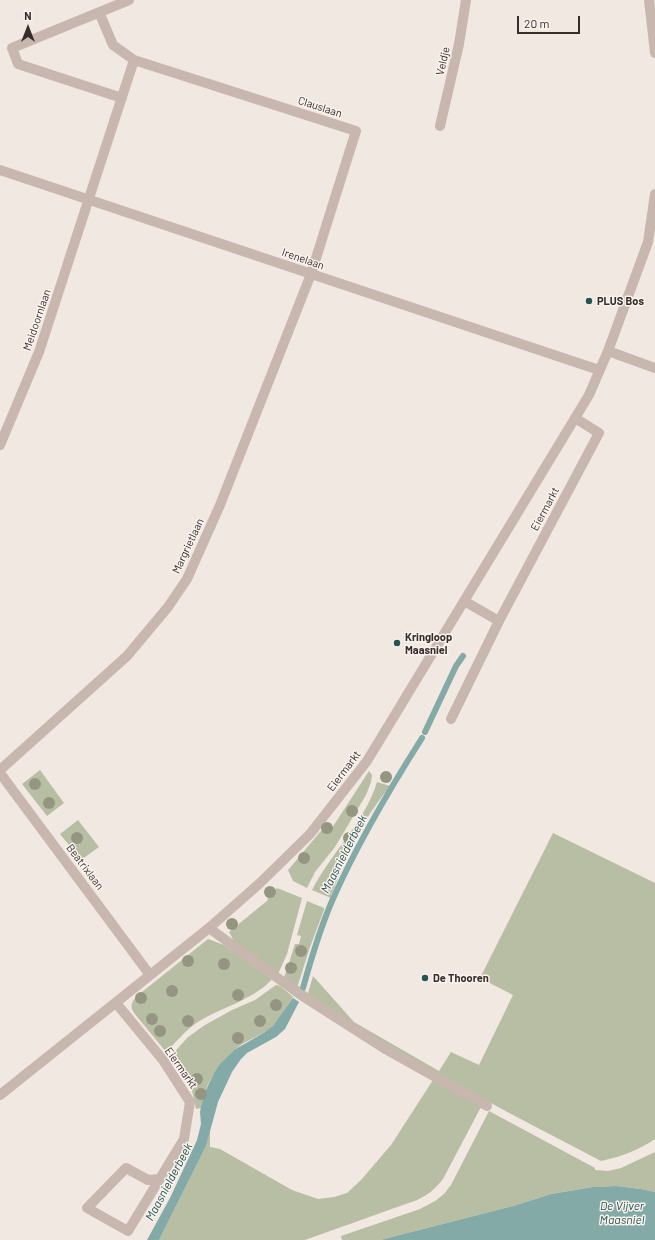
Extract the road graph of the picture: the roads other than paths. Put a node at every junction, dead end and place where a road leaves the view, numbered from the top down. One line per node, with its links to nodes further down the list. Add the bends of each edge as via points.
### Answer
1 (129, 0): 4 (street)
2 (466, 0): 8 (street, Veldje, via 459,44)
3 (648, 0): 5 (street)
4 (99, 12): 6 (street, Clauslaan, via 113,45); 7 (street, via 12,48 18,64)
5 (655, 53)
6 (134, 60): 7 (street); 13 (street, Clauslaan, via 356,131)
7 (122, 98): 11 (street)
8 (440, 126)
9 (0, 170): 11 (street, Irenelaan)
10 (655, 194): 12 (street, Eiermarkt)
11 (89, 199): 13 (street, Irenelaan); 18 (street, Meidoornlaan, via 39,352)
12 (652, 243): 14 (street, Eiermarkt)
13 (311, 274): 16 (street, Irenelaan); 22 (street, Margrietlaan, via 220,505 187,579 168,607 127,656)
14 (608, 351): 15 (street); 16 (street, Eiermarkt)
15 (655, 368)
16 (599, 370): 17 (street, Eiermarkt, via 589,395)
17 (575, 418): 19 (street, Eiermarkt); 20 (street, Eiermarkt, via 599,433)
18 (0, 445)
19 (464, 601): 20 (street); 23 (street, Eiermarkt, via 367,761 310,834)
20 (499, 621): 21 (street, Eiermarkt)
21 (451, 719)
22 (0, 772): 24 (street, Beatrixlaan)
23 (209, 928): 24 (street, Eiermarkt); 27 (street, via 302,995 381,1046)
24 (150, 975): 25 (street, Eiermarkt)
25 (116, 1003): 26 (street, Eiermarkt); 28 (street, Eiermarkt, via 163,1060 190,1102 184,1139)
26 (0, 1095)
27 (487, 1106)
28 (160, 1179): 28 (street, Eiermarkt, via 148,1180 126,1168 87,1208 128,1231)

